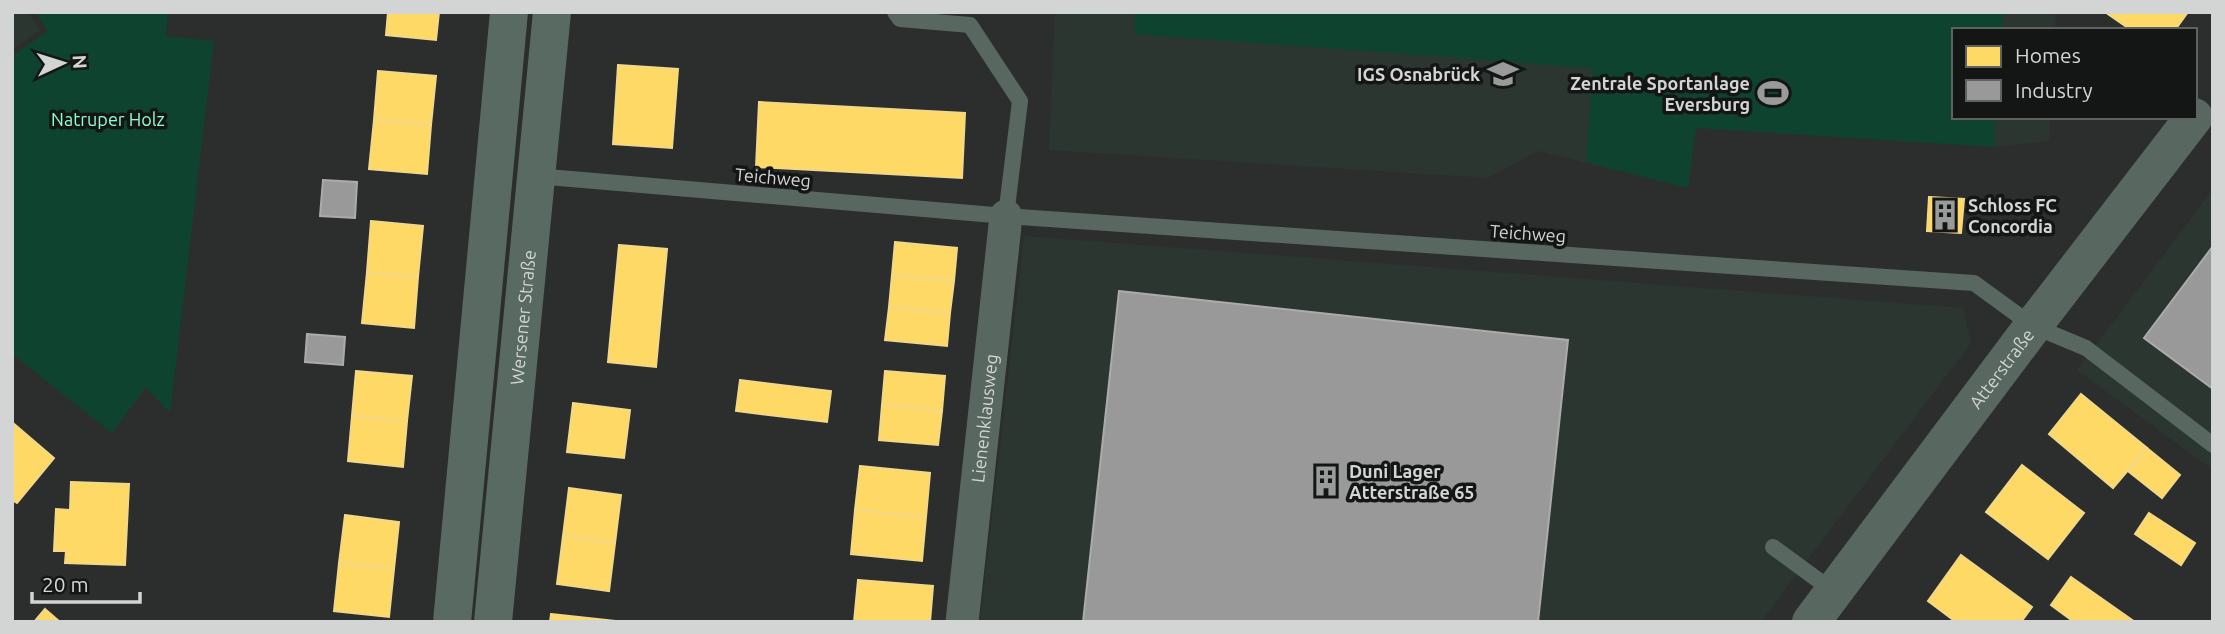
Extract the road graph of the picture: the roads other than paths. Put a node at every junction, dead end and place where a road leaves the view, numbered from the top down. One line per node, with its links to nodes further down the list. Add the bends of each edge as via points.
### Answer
1 (509, 12): 13 (main road)
2 (552, 12): 7 (main road, Wersener Straße)
3 (895, 12): 8 (lane, via 900,19 971,25 1020,100)
4 (2213, 93): 5 (street, Atterstraße)
5 (2197, 114)
6 (2193, 119): 9 (street, Atterstraße)
7 (536, 176): 8 (lane, Teichweg); 14 (main road, Wersener Straße)
8 (1006, 216): 9 (lane, Teichweg, via 1974,283); 15 (street, Lienenklausweg)
9 (2033, 326): 10 (lane, Teichweg, via 2086,348); 12 (street, Atterstraße)
10 (2213, 445)
11 (1773, 547): 12 (lane)
12 (1834, 592): 16 (street, Atterstraße)
13 (452, 622)
14 (493, 622)
15 (962, 622)
16 (1811, 622)

